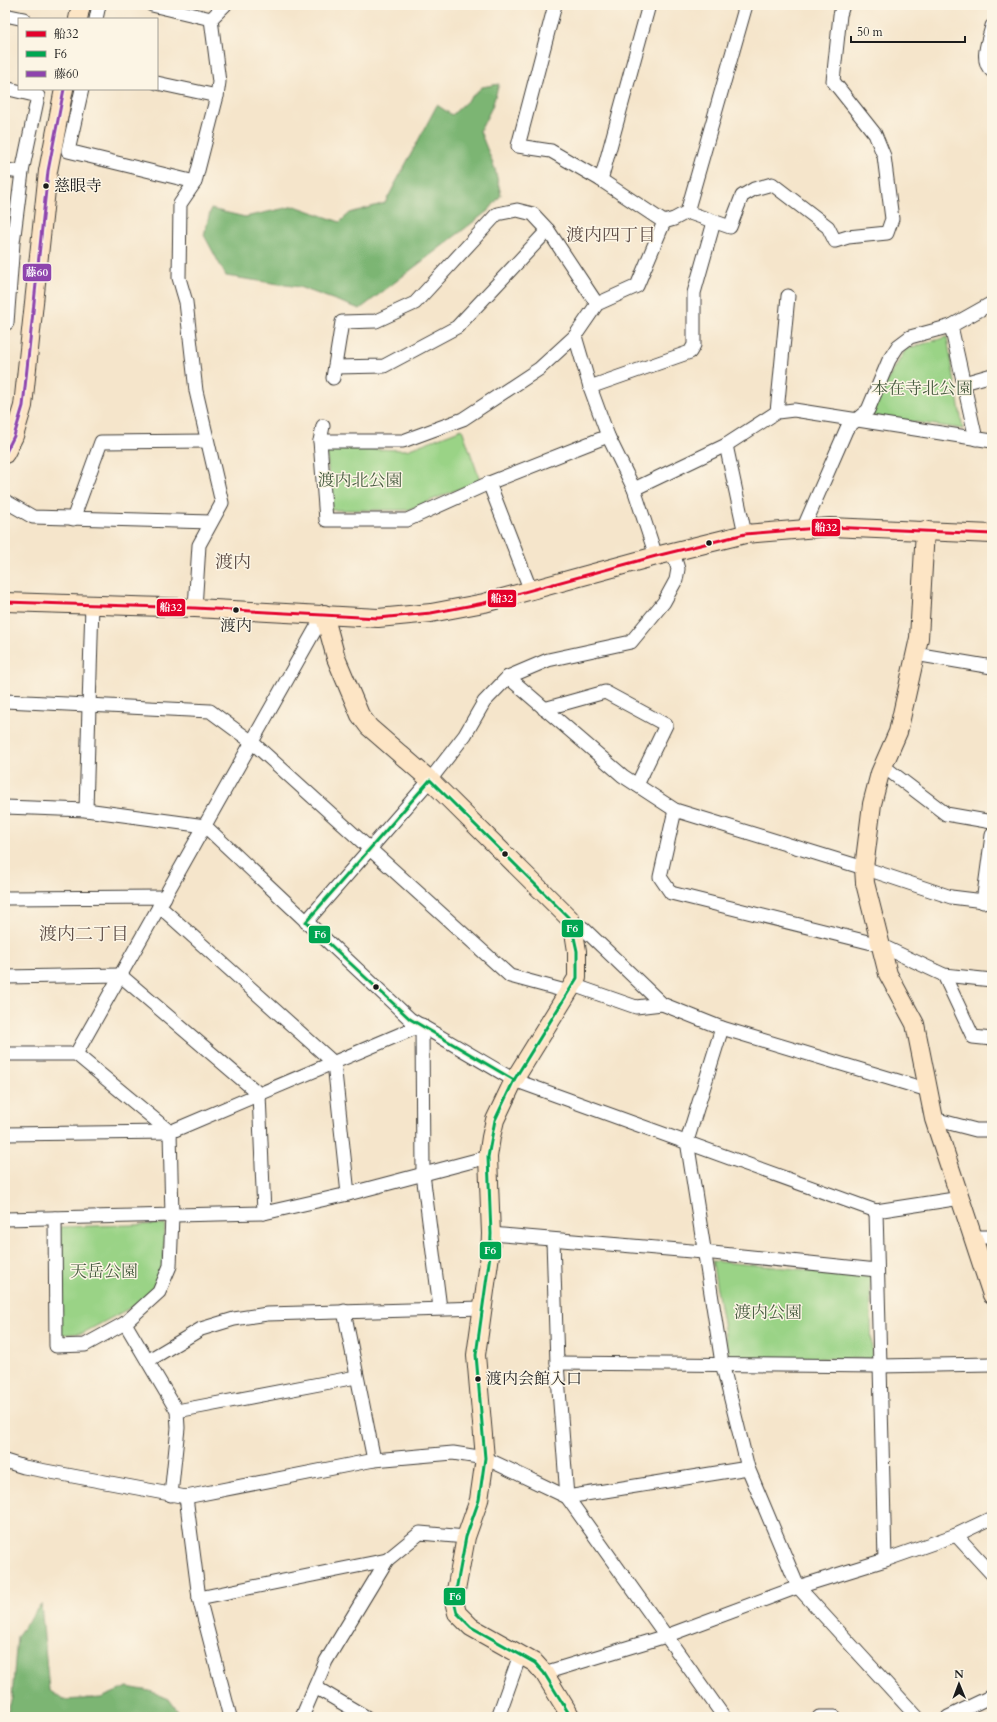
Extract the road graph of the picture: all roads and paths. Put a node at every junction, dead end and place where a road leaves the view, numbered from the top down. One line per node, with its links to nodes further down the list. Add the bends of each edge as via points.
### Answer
1 (81, 5): 11 (street)
2 (99, 5): 12 (street)
3 (152, 5): 13 (street)
4 (226, 5): 13 (street)
5 (555, 5): 23 (street, via 518,146 551,151)
6 (649, 5): 23 (street)
7 (746, 5): 25 (street)
8 (843, 5): 27 (street, via 833,81 875,134 884,156 892,219 887,232 835,241 828,228 772,184 754,189 742,196 730,227)
9 (5, 15): 10 (street)
10 (19, 18)
11 (78, 18)
12 (96, 18)
13 (211, 19): 20 (street, via 219,82)
14 (992, 26): 15 (street, via 985,56 987,68)
15 (992, 71)
16 (158, 83): 20 (street)
17 (5, 88): 22 (street, via 38,96)
18 (64, 90): 48 (street, via 48,171 23,406 14,436)
19 (82, 90): 24 (street, via 68,151)
20 (217, 96): 24 (street)
21 (5, 170): 22 (street)
22 (22, 172): 29 (street)
23 (601, 180): 26 (street)
24 (195, 182): 44 (street, via 180,204 179,278 186,302 196,391)
25 (687, 212): 26 (street, via 674,220); 27 (street)
26 (664, 222): 32 (street, via 637,286)
27 (714, 222): 38 (street, via 694,293 694,344 690,352)
28 (548, 230): 28 (street, via 457,327 384,366 334,372 342,322 376,321 415,303 497,214 517,210 533,214); 32 (street)
29 (9, 243): 33 (street)
30 (788, 296): 39 (street)
31 (992, 303): 34 (street)
32 (597, 304): 35 (street)
33 (5, 323)
34 (951, 326): 37 (street); 40 (street, via 910,337 898,346 889,360 868,410)
35 (575, 336): 38 (street); 45 (street, via 539,368 462,419 403,441)
36 (992, 375): 37 (street)
37 (964, 383): 43 (street)
38 (590, 387): 42 (street)
39 (777, 412): 40 (street, via 794,410); 47 (street)
40 (857, 421): 43 (street); 54 (street, via 847,428)
41 (323, 426): 45 (street)
42 (608, 436): 49 (street); 50 (street)
43 (976, 439): 46 (street)
44 (207, 441): 52 (street, via 101,442); 53 (street, via 222,503)
45 (320, 441): 49 (street, via 326,520 407,520)
46 (992, 441)
47 (726, 446): 50 (street); 56 (street)
48 (5, 454)
49 (489, 483): 59 (street)
50 (634, 489): 58 (street)
51 (5, 501): 52 (street, via 33,518)
52 (73, 519): 53 (street)
53 (211, 522): 62 (street, via 199,545)
54 (803, 529): 55 (street, via 830,527); 56 (street)
55 (925, 530): 57 (street); 64 (street, via 919,638)
56 (745, 534): 58 (street)
57 (992, 534)
58 (665, 554): 59 (street); 66 (street, via 678,569 676,580 664,602 632,642 548,660)
59 (531, 591): 63 (street, via 484,603 378,618)
60 (5, 602): 61 (street)
61 (92, 604): 62 (street); 68 (street)
62 (195, 608): 63 (street)
63 (324, 614): 70 (street); 72 (street, via 336,658 360,714 369,727)
64 (915, 654): 65 (street); 71 (street, via 898,732)
65 (992, 667)
66 (508, 677): 69 (street); 72 (street, via 484,702 465,735)
67 (5, 701): 68 (street)
68 (88, 705): 70 (street, via 210,711); 75 (street)
69 (544, 708): 73 (street); 73 (street, via 605,692 666,725)
70 (252, 742): 78 (street); 80 (street)
71 (883, 766): 77 (street, via 946,814); 81 (street, via 872,804)
72 (430, 780): 80 (street); 86 (street, via 570,919)
73 (637, 785): 76 (street)
74 (5, 807): 75 (street)
75 (86, 810): 78 (street)
76 (675, 810): 81 (street); 87 (street, via 660,877 671,893)
77 (992, 822)
78 (204, 826): 83 (street); 85 (street)
79 (992, 835): 84 (street)
80 (370, 850): 85 (street); 92 (street, via 510,976)
81 (864, 868): 84 (street, via 951,897); 87 (street, via 865,883)
82 (5, 898): 83 (street)
83 (162, 902): 88 (street); 99 (street)
84 (988, 902)
85 (306, 922): 94 (street, via 410,1019)
86 (574, 932): 92 (street, via 577,978); 93 (street, via 583,928)
87 (880, 945): 89 (street); 101 (street, via 888,974 915,1024)
88 (120, 975): 90 (street); 98 (street); 102 (street)
89 (944, 975): 91 (street); 96 (street, via 973,1037)
90 (5, 977)
91 (992, 980)
92 (571, 988): 93 (street, via 636,1007); 100 (street)
93 (662, 1004): 95 (street)
94 (422, 1025): 99 (street); 100 (street); 109 (street)
95 (722, 1028): 101 (street); 107 (street)
96 (992, 1039)
97 (5, 1054): 98 (street)
98 (76, 1054): 105 (street)
99 (334, 1063): 102 (street); 110 (street)
100 (514, 1080): 107 (street); 108 (street, via 495,1120)
101 (928, 1090): 103 (street)
102 (259, 1094): 105 (street); 113 (street)
103 (934, 1119): 104 (street, via 976,1130); 111 (street)
104 (992, 1130)
105 (170, 1132): 106 (street); 114 (street)
106 (5, 1134)
107 (687, 1141): 112 (street); 121 (street)
108 (488, 1157): 109 (street); 117 (street)
109 (423, 1174): 110 (street); 124 (street)
110 (348, 1194): 113 (street)
111 (961, 1198): 112 (street); 118 (street)
112 (876, 1210): 122 (street)
113 (264, 1213): 114 (street)
114 (172, 1216): 115 (street); 127 (street, via 170,1266 159,1292)
115 (55, 1218): 116 (street); 127 (street, via 56,1346 86,1345)
116 (5, 1219)
117 (492, 1234): 120 (street); 125 (street)
118 (974, 1237): 119 (street); 123 (street)
119 (992, 1237)
120 (553, 1240): 121 (street); 129 (street)
121 (703, 1252): 122 (street); 130 (street)
122 (877, 1270): 132 (street)
123 (992, 1296)
124 (440, 1308): 125 (street); 126 (street)
125 (482, 1308): 135 (street, via 476,1355)
126 (344, 1311): 128 (street, via 267,1314 234,1319 201,1329); 133 (street)
127 (126, 1323): 128 (street)
128 (149, 1360): 134 (street)
129 (557, 1363): 130 (street); 141 (street)
130 (722, 1363): 132 (street); 138 (street)
131 (992, 1364): 132 (street)
132 (879, 1366): 146 (street)
133 (356, 1377): 134 (street); 137 (street)
134 (177, 1410): 139 (street, via 178,1428)
135 (485, 1458): 137 (street, via 453,1453); 141 (street); 144 (street, via 479,1500)
136 (5, 1460): 139 (street, via 24,1467)
137 (374, 1460): 140 (street)
138 (748, 1468): 141 (street); 148 (street)
139 (171, 1495): 140 (street)
140 (186, 1497): 149 (street)
141 (567, 1497): 150 (street)
142 (992, 1518): 143 (street)
143 (956, 1536): 146 (street); 147 (street)
144 (466, 1537): 145 (street, via 420,1533); 151 (street, via 454,1601 457,1613 480,1634)
145 (387, 1560): 149 (street); 153 (street, via 326,1661)
146 (885, 1560): 148 (street)
147 (992, 1574)
148 (798, 1587): 150 (street); 163 (street)
149 (199, 1598): 155 (street)
150 (666, 1636): 152 (street); 160 (street)
151 (520, 1655): 152 (street, via 535,1663); 158 (street)
152 (544, 1673): 159 (street)
153 (315, 1687): 156 (street); 157 (street)
154 (992, 1696): 164 (street)
155 (230, 1717)
156 (302, 1717)
157 (366, 1717)
158 (498, 1717)
159 (570, 1717)
160 (724, 1717)
161 (820, 1717): 162 (street)
162 (835, 1717)
163 (917, 1717)
164 (948, 1717)

